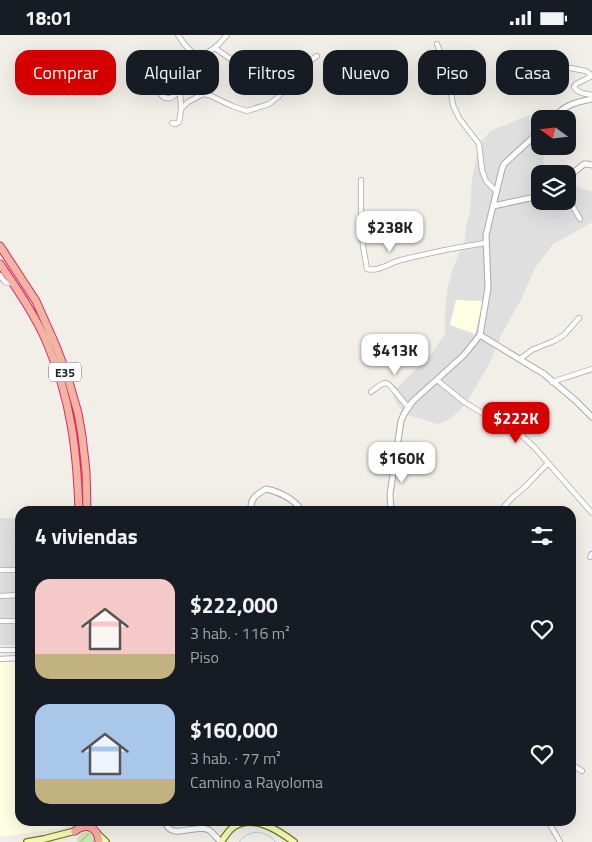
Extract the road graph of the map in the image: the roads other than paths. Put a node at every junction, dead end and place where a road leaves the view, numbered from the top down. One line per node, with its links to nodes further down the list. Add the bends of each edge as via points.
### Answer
1 (178, 35): 5 (street)
2 (227, 35): 4 (street)
3 (437, 44): 22 (street, via 447,68 453,105 479,144 482,170 486,181)
4 (215, 48): 6 (street); 8 (street)
5 (190, 50)
6 (212, 50)
7 (317, 56): 15 (street, via 300,67 287,87 269,104 247,111 203,94)
8 (229, 58)
9 (570, 68): 13 (street, via 590,74 574,87)
10 (161, 95): 11 (street, via 167,99)
11 (175, 95)
12 (180, 95): 15 (street)
13 (592, 95)
14 (592, 99): 16 (street)
15 (181, 109): 17 (street, via 178,122)
16 (561, 110)
17 (172, 123)
18 (531, 139): 22 (street, via 504,164)
19 (592, 165): 20 (street, via 584,164)
20 (576, 170)
21 (361, 180): 27 (street, via 361,221 367,269 379,269 398,261)
22 (496, 191): 24 (street)
23 (531, 198): 24 (street)
24 (493, 206): 27 (street)
25 (575, 210): 26 (street)
26 (580, 219)
27 (486, 243): 33 (street, via 488,288)
28 (0, 246): 43 (highway, E35, via 43,314 67,375 83,444)
29 (0, 264): 31 (highway, E35)
30 (0, 275): 31 (street, via 4,281)
31 (13, 283): 42 (highway, E35, via 46,342 63,387 72,427)
32 (579, 318): 34 (street, via 564,335)
33 (480, 335): 34 (street); 36 (street)
34 (520, 359): 37 (street)
35 (592, 369): 37 (street)
36 (437, 380): 39 (street); 41 (street, via 464,402 518,432)
37 (552, 381): 40 (street)
38 (371, 392): 39 (street, via 383,383 390,384)
39 (408, 407): 46 (street, via 399,432)
40 (592, 417)
41 (548, 463): 47 (street); 48 (street)
42 (79, 506)
43 (87, 506)
44 (250, 506): 45 (street, via 255,496 266,489 290,499)
45 (298, 506)
46 (391, 506)
47 (505, 506)
48 (592, 513)
49 (0, 570): 50 (street)
50 (15, 570)
51 (0, 595): 52 (street)
52 (15, 595)
53 (0, 621): 54 (street)
54 (15, 621)
55 (0, 650): 56 (street)
56 (15, 650)
57 (15, 658): 58 (street)
58 (0, 659)
59 (576, 767): 60 (street)
60 (582, 771)
61 (166, 826): 71 (street, via 179,833 207,830)
62 (237, 826): 71 (main road)
63 (266, 826): 72 (main road)
64 (551, 826): 73 (street)
65 (75, 831): 66 (highway, via 90,827); 68 (main road)
66 (98, 836): 70 (main road)
67 (26, 842): 68 (main road)
68 (31, 842): 69 (main road)
69 (36, 842)
70 (106, 842)
71 (221, 842)
72 (294, 842)
73 (560, 842)

